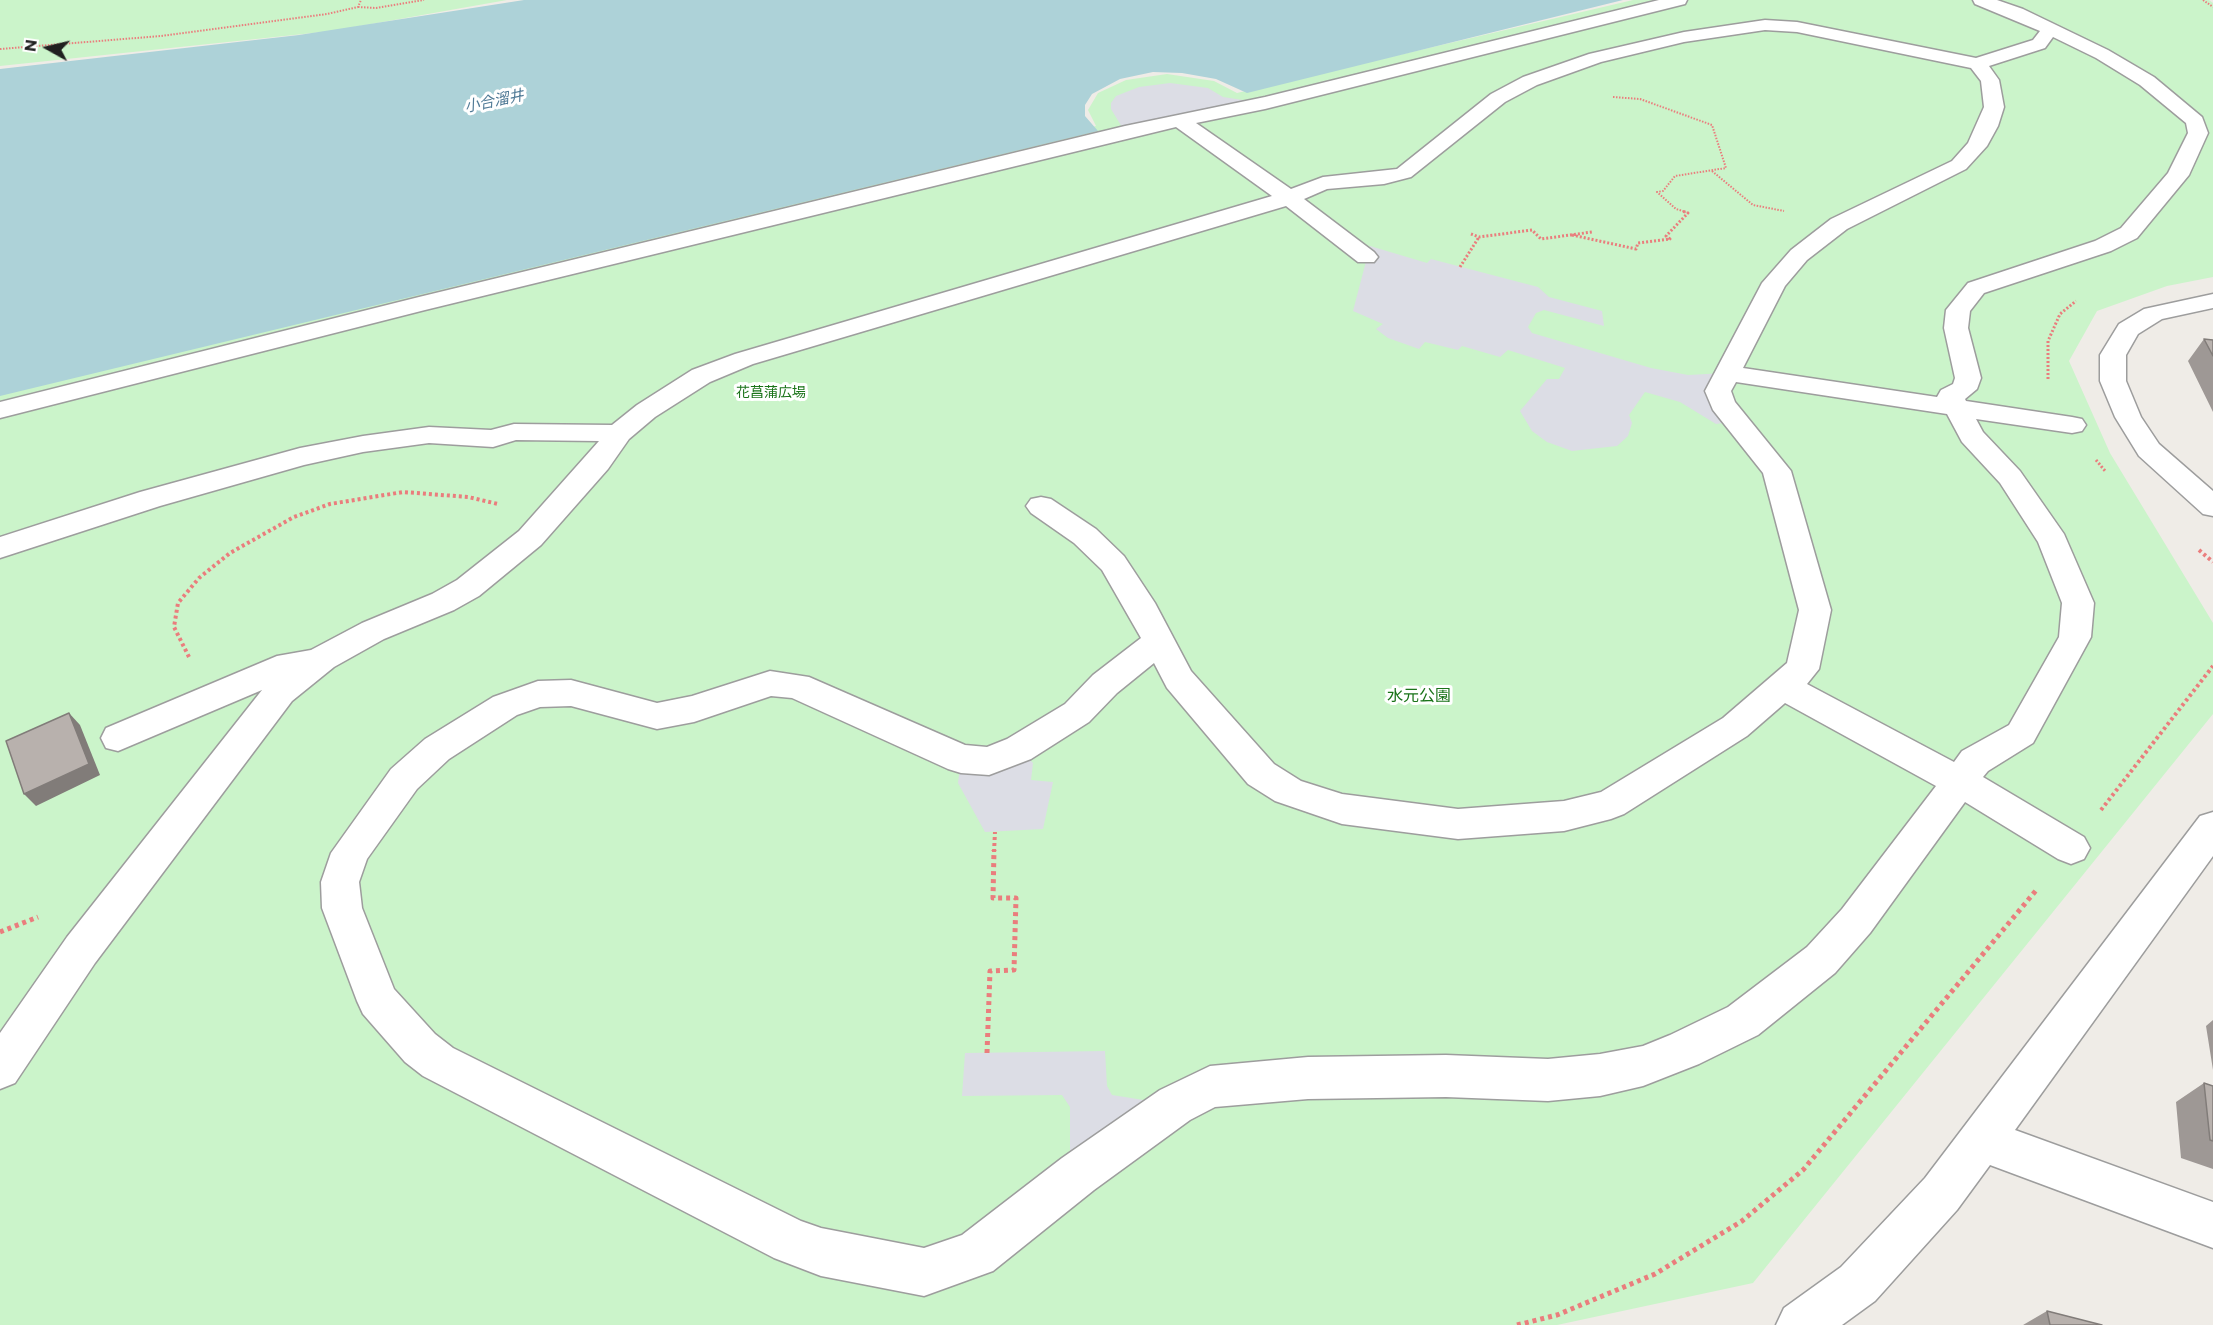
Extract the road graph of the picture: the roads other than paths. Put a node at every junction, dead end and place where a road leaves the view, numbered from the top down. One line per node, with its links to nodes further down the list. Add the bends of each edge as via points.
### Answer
1 (1679, 0): 5 (street)
2 (1981, 0): 3 (street)
3 (2050, 29): 4 (street, via 2039,44); 12 (street, via 2147,81 2195,121 2198,133 2178,175 2130,233 2103,246 1976,288 1966,298 1958,310 1956,328 1968,378 1964,389 1950,396)
4 (1977, 64): 6 (street, via 1788,26 1765,25 1684,37 1595,58 1530,81 1498,98 1404,173 1323,183); 11 (street, via 1990,80 1994,107 1977,146 1959,165 1839,224 1799,255 1774,283)
5 (1180, 121): 6 (street); 13 (street, via 430,301)
6 (1289, 198): 7 (street); 15 (street, via 744,358 701,376)
7 (1366, 257)
8 (2213, 302): 9 (street)
9 (2186, 305): 10 (street); 17 (street, via 2153,314 2128,329 2113,355 2113,381 2128,417 2149,450)
10 (2213, 309)
11 (1726, 374): 12 (street); 21 (street, via 1718,391 1722,404 1777,471 1815,610 1802,669)
12 (1956, 408): 14 (street); 23 (street, via 1972,436 2010,477 2053,541 2078,603 2075,637 2021,734 1975,761)
13 (0, 410)
14 (2072, 425)
15 (619, 433): 18 (street, via 514,432 493,439 429,435 363,444 300,457 160,496); 20 (street, via 598,463 530,538 460,593)
16 (1041, 506): 19 (street, via 1085,536 1113,562)
17 (2213, 507)
18 (0, 548)
19 (1159, 642): 21 (street, via 1179,679 1222,731 1262,774 1288,791 1342,809 1458,824 1564,816 1611,804 1735,727); 23 (street, via 1077,713 989,761 961,759 797,686 770,683 694,709 657,716 571,693 538,694 505,706 437,749 404,779 350,853 340,882 342,908 378,1001 420,1048 438,1062 791,1241 821,1252 924,1272 976,1254 1087,1167 1175,1105 1210,1087 1308,1078 1446,1076 1548,1080 1643,1066 1684,1050 1743,1021 1821,960 1856,921)
20 (322, 659): 22 (street, via 289,665); 26 (street, via 280,692 81,950)
21 (1783, 686): 23 (street)
22 (118, 738)
23 (1961, 782): 25 (street)
24 (2213, 827): 27 (street)
25 (2071, 848)
26 (0, 1069)
27 (1983, 1140): 28 (street); 29 (street, via 1941,1194 1858,1284)
28 (2213, 1225)
29 (1801, 1325)

